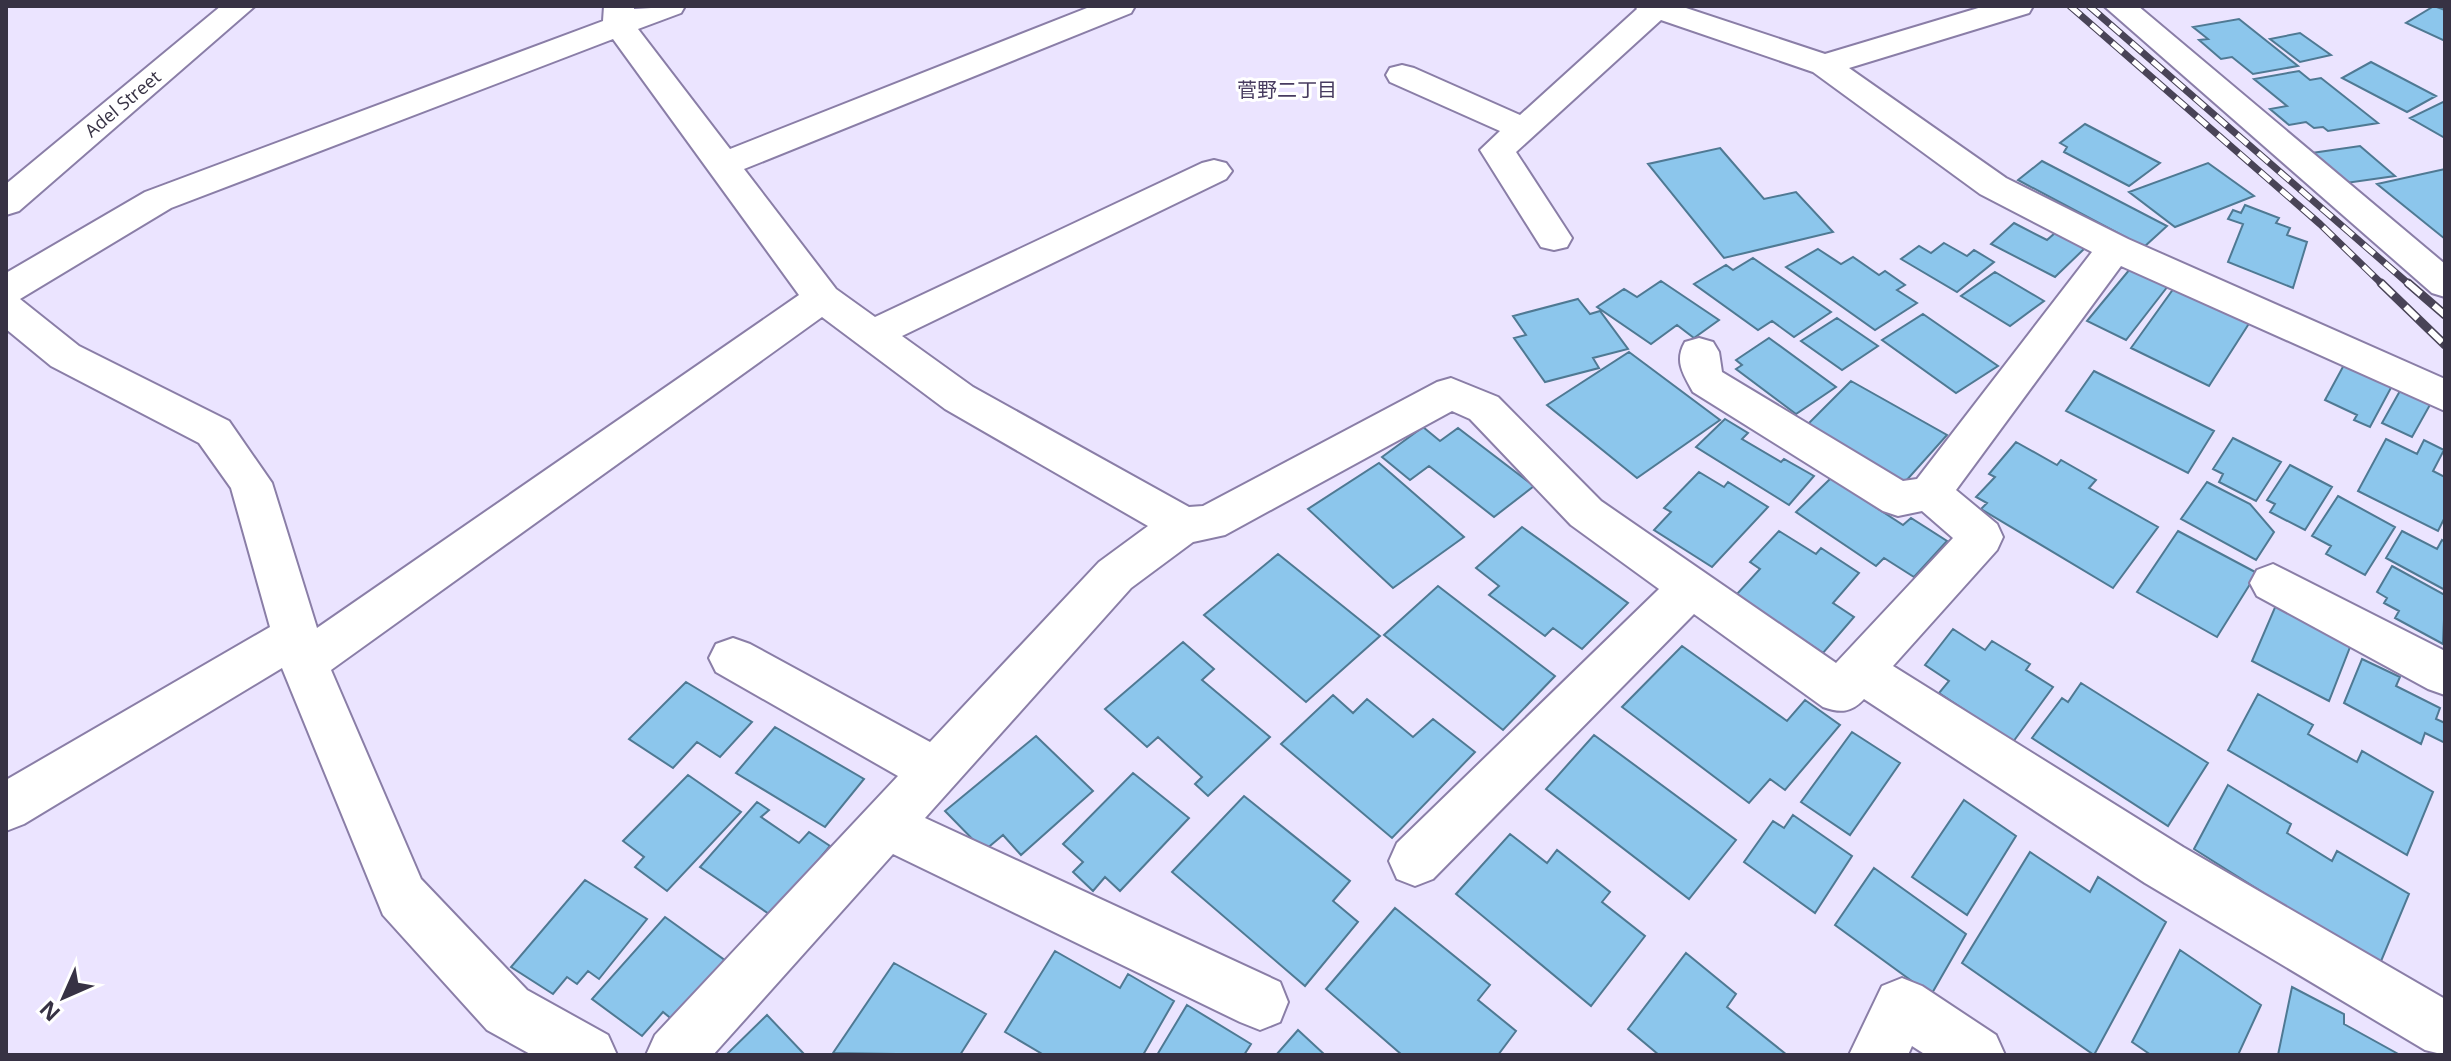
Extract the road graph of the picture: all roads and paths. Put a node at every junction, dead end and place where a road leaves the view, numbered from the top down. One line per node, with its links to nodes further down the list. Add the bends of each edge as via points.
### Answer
1 (240, 6): 13 (street, Adel Street)
2 (670, 6): 7 (street)
3 (2018, 6): 8 (street)
4 (2119, 6): 16 (street)
5 (1653, 7): 8 (street); 10 (street)
6 (1095, 10): 11 (street)
7 (619, 15): 11 (street); 17 (street, via 158,200)
8 (1824, 65): 15 (street, via 1993,186)
9 (1402, 75): 10 (street)
10 (1524, 129): 14 (street, via 1497,150)
11 (725, 164): 18 (street)
12 (1214, 171): 20 (street)
13 (6, 203)
14 (1554, 238)
15 (2115, 248): 22 (street); 23 (street)
16 (2445, 284)
17 (6, 290)
18 (822, 298): 20 (street); 27 (street)
19 (6, 308): 27 (street, via 65,356 214,432 251,483)
20 (871, 335): 24 (street, via 959,398)
21 (1699, 352): 23 (street, via 1707,382 1898,499)
22 (2445, 396)
23 (1930, 493): 30 (street, via 1981,537)
24 (1183, 525): 26 (street, via 1210,523 1451,393 1484,408 1586,513); 31 (street, via 1115,575)
25 (2273, 583): 29 (street)
26 (1691, 587): 30 (street); 34 (street)
27 (300, 650): 32 (street); 37 (street, via 402,897 507,1010)
28 (733, 658): 31 (street)
29 (2445, 674)
30 (1850, 681): 36 (street)
31 (935, 771): 33 (street)
32 (6, 807)
33 (888, 826): 35 (street); 38 (street)
34 (1415, 861)
35 (1260, 1002)
36 (2445, 1030)
37 (588, 1055)
38 (675, 1055)
39 (1878, 1055): 40 (street, via 1902,1006)
40 (1976, 1055)

